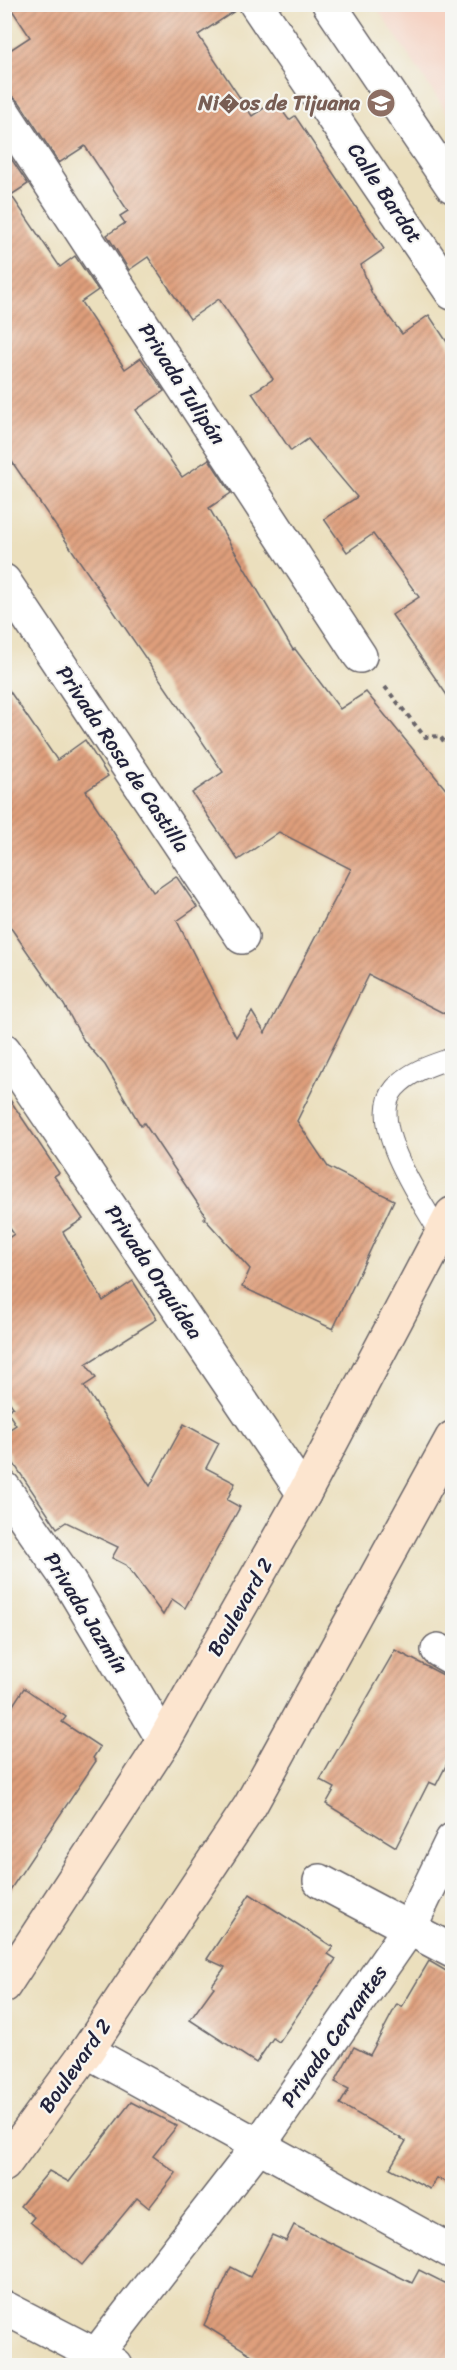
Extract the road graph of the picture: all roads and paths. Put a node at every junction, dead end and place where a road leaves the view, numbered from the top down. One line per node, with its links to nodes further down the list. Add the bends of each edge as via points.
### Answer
1 (256, 4): 5 (street, Calle Bardot)
2 (329, 4): 4 (street)
3 (4, 112): 7 (street, Privada Tulipán)
4 (453, 186)
5 (453, 293)
6 (4, 581): 9 (street, Privada Rosa de Castilla)
7 (360, 656): 8 (path, via 425,737 440,736)
8 (453, 753)
9 (242, 937)
10 (4, 1050): 15 (street, Privada Orquídea)
11 (453, 1058): 12 (lane, via 416,1072 394,1089 385,1114 387,1133)
12 (447, 1225): 15 (main road, Boulevard 2)
13 (453, 1438): 22 (main road, Boulevard 2, via 250,1806)
14 (4, 1488): 16 (street, Privada Jazmín, via 68,1580)
15 (304, 1494): 16 (main road, Boulevard 2)
16 (164, 1741): 21 (main road, Boulevard 2)
17 (453, 1840): 19 (street, Privada Cervantes)
18 (320, 1881): 19 (street)
19 (410, 1927): 20 (street); 23 (street, Privada Cervantes)
20 (453, 1951)
21 (6, 1978)
22 (87, 2051): 23 (street); 24 (main road, Boulevard 2)
23 (259, 2145): 25 (street); 27 (street, Privada Cervantes)
24 (4, 2165)
25 (453, 2252)
26 (7, 2309): 27 (street, Privada Cervantes)
27 (106, 2360)

